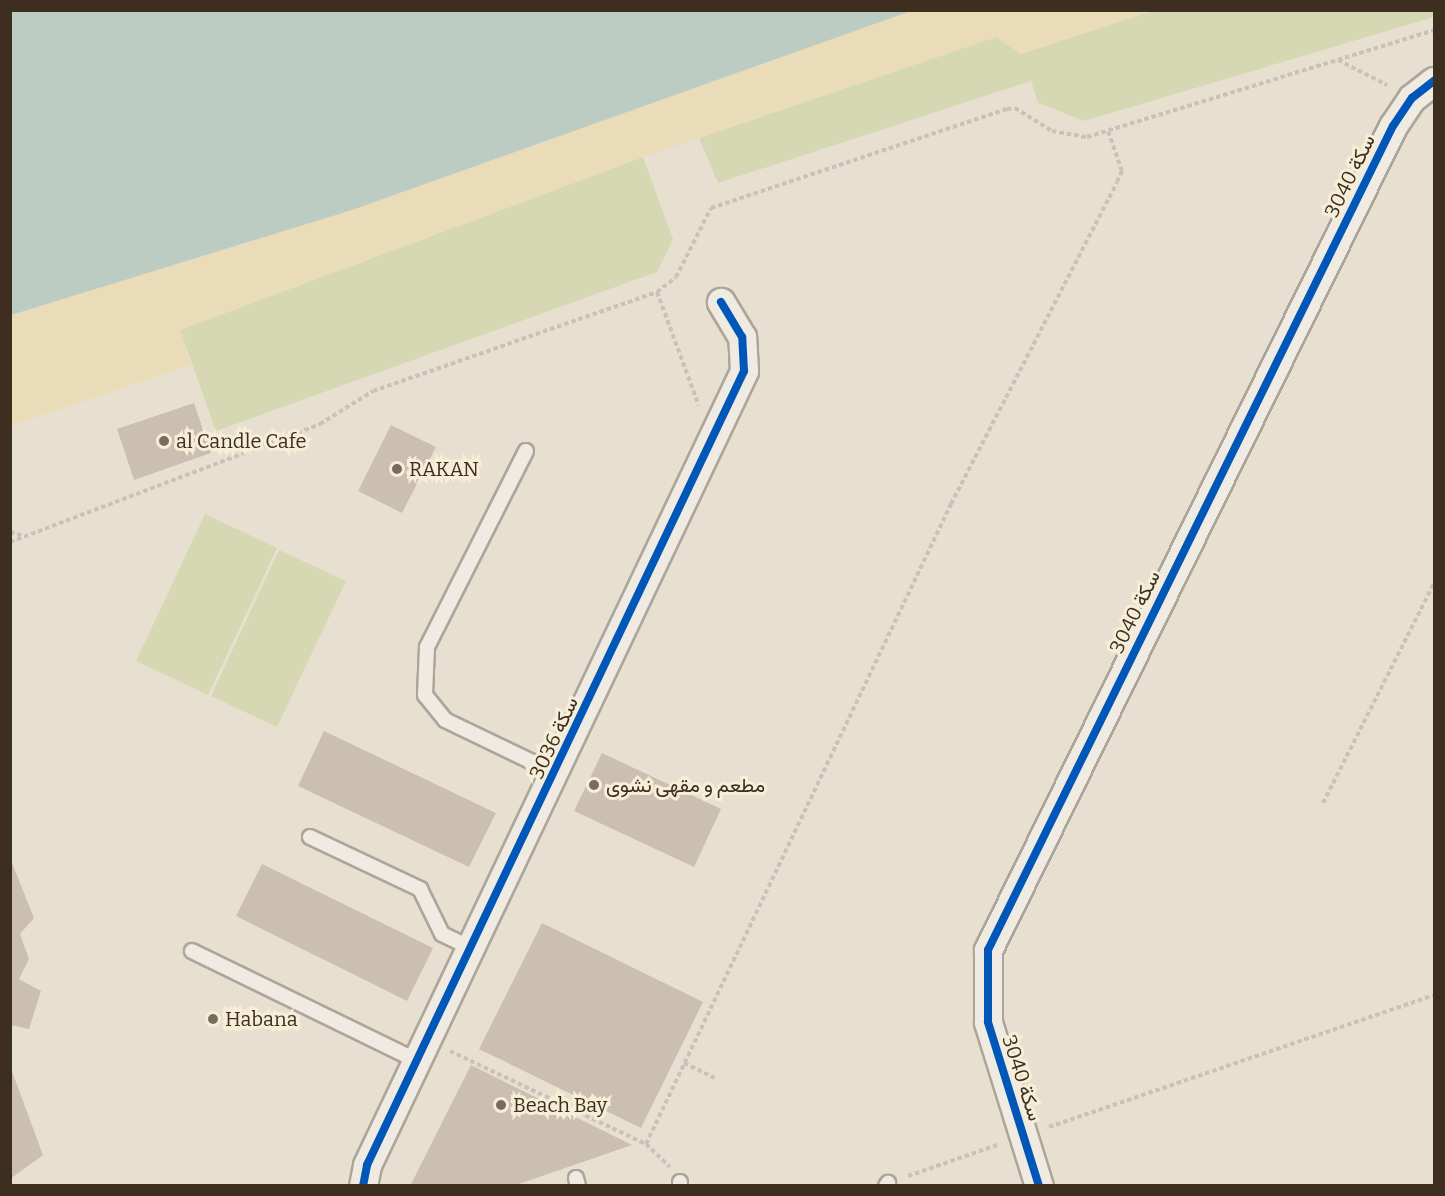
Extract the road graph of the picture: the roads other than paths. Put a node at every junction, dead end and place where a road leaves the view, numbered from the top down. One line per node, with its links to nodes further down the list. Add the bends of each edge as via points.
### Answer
1 (1434, 81): 10 (street, سكة 3040, via 1412,98 987,950 987,1022)
2 (721, 302): 4 (street, سكة 3036, via 742,337 744,371)
3 (526, 451): 4 (lane, via 427,647 425,695 445,720)
4 (555, 773): 6 (street, سكة 3036)
5 (310, 837): 6 (lane, via 420,889 442,934)
6 (472, 949): 8 (street, سكة 3036)
7 (192, 951): 8 (lane)
8 (423, 1050): 9 (street, سكة 3036, via 367,1166)
9 (363, 1185)
10 (1039, 1185)

